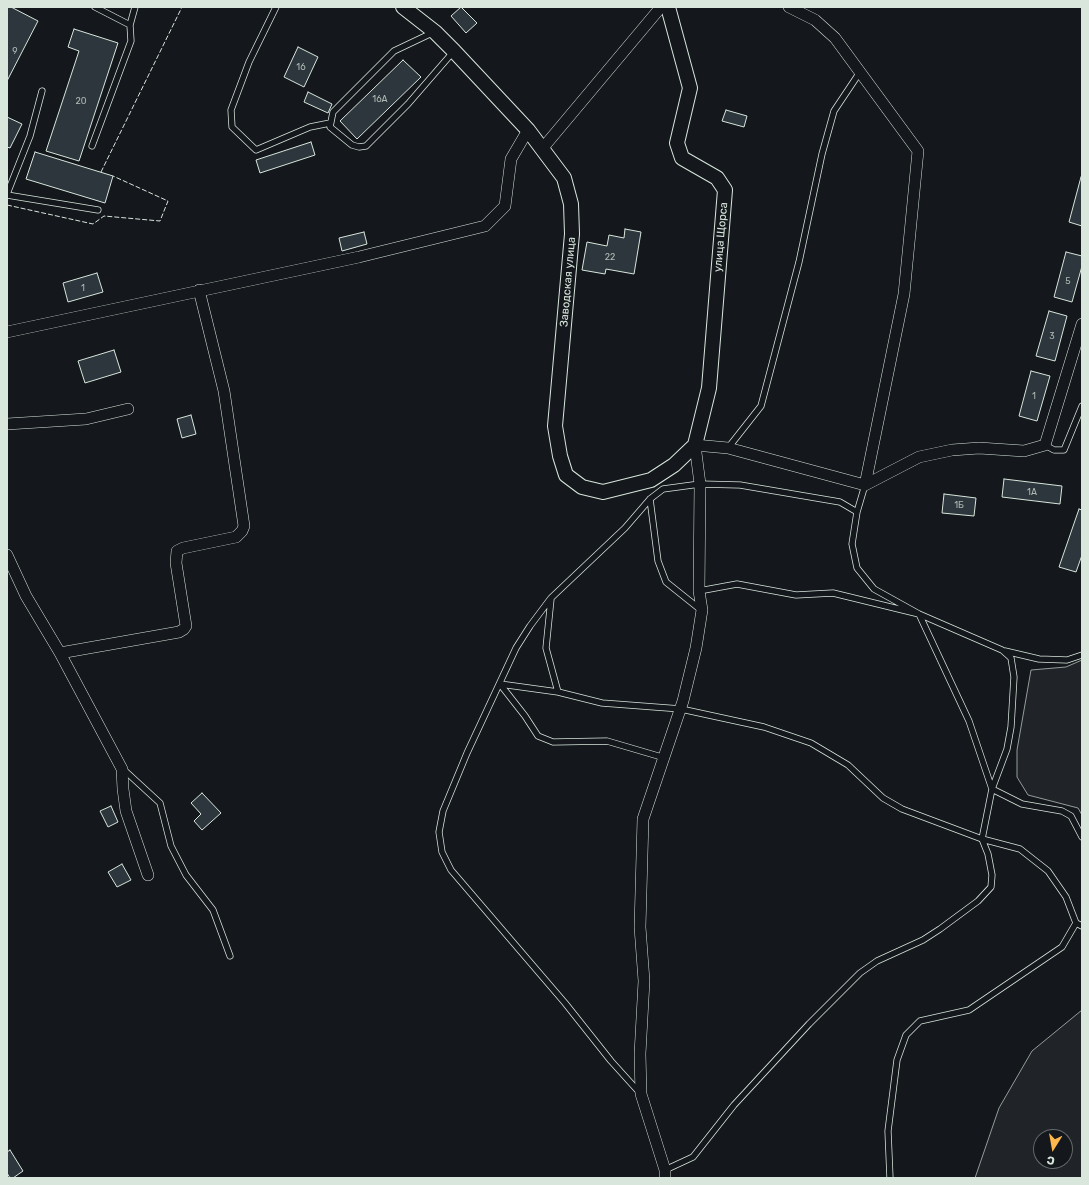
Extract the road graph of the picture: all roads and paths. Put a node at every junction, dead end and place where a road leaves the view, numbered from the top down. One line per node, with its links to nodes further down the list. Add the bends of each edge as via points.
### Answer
1 (95, 7): 8 (lane)
2 (135, 7): 8 (lane)
3 (276, 7): 13 (lane, via 249,62 231,110 232,127 256,150 310,128)
4 (403, 7): 9 (street, Заводская улица)
5 (661, 7): 16 (street)
6 (668, 7): 25 (street, улица Щорса, via 690,88 677,143 682,158 717,178 725,190 709,388)
7 (789, 7): 11 (street, via 815,20 835,38)
8 (130, 25): 15 (lane, via 131,41)
9 (435, 32): 10 (street, Заводская улица); 13 (lane, via 394,51 333,112)
10 (454, 51): 13 (lane, via 408,104 366,146 352,145 330,127); 14 (street, Заводская улица)
11 (860, 72): 27 (lane, via 834,111 799,262 761,406); 29 (street, via 918,151 904,294)
12 (42, 91): 17 (lane, via 30,136)
13 (330, 123)
14 (528, 130): 16 (street, Заводская улица); 19 (street, via 511,159 505,206 485,226 359,257)
15 (92, 146)
16 (542, 149): 25 (street, Заводская улица, via 564,178 571,204 572,234 555,426 566,475 582,487 603,492 651,480 674,465)
17 (7, 194): 18 (lane)
18 (98, 210)
19 (199, 290): 21 (street); 38 (street, via 224,391 244,526 236,537 178,551 176,563 186,626 184,629)
20 (1082, 324): 26 (street)
21 (7, 332)
22 (1082, 406): 26 (lane, via 1064,450 1054,450)
23 (128, 408): 24 (street, via 86,419)
24 (7, 424)
25 (694, 445): 27 (street); 28 (street)
26 (1045, 445): 29 (street, via 1024,451 978,448 919,457)
27 (728, 448): 29 (street)
28 (700, 484): 30 (lane, via 663,490); 31 (lane, via 740,484 840,502); 33 (street)
29 (865, 485): 31 (lane)
30 (650, 499): 34 (lane, via 625,528); 35 (lane, via 658,561 666,582)
31 (857, 512): 36 (lane, via 852,544 857,568 874,588)
32 (7, 555): 38 (street, via 26,596)
33 (699, 591): 35 (street); 36 (lane, via 737,584 796,595 833,593)
34 (552, 598): 40 (lane, via 516,648); 41 (lane, via 546,648)
35 (702, 610): 42 (street, via 696,648)
36 (918, 614): 37 (lane); 45 (lane, via 969,722)
37 (1002, 650): 39 (lane, via 1039,659 1067,660); 45 (lane, via 1011,658 1014,703 1007,749)
38 (60, 653): 44 (street)
39 (1082, 655)
40 (500, 684): 41 (lane); 43 (lane, via 538,736 553,742 607,741); 52 (lane, via 443,811 439,832 442,852 451,870)
41 (558, 692): 42 (lane, via 602,703)
42 (680, 709): 43 (street); 47 (lane, via 764,727 812,743 848,765 883,798 902,809)
43 (665, 758): 52 (street, via 643,819 640,928 644,981 640,1054)
44 (122, 769): 48 (street, via 126,811); 51 (lane, via 160,804 171,846 186,875 213,910)
45 (992, 789): 46 (lane, via 1022,804 1062,811 1071,816); 47 (lane)
46 (1082, 837)
47 (982, 839): 49 (lane, via 1020,849 1048,871 1066,897); 53 (lane, via 992,875 991,887 978,901 923,940 877,960 860,973 734,1105 693,1156)
48 (148, 876)
49 (1076, 923): 50 (lane); 54 (lane, via 1062,947 968,1010 920,1021 906,1035 897,1060 888,1131)
50 (1082, 926)
51 (230, 956)
52 (641, 1094): 53 (street)
53 (665, 1174)
54 (890, 1178)

